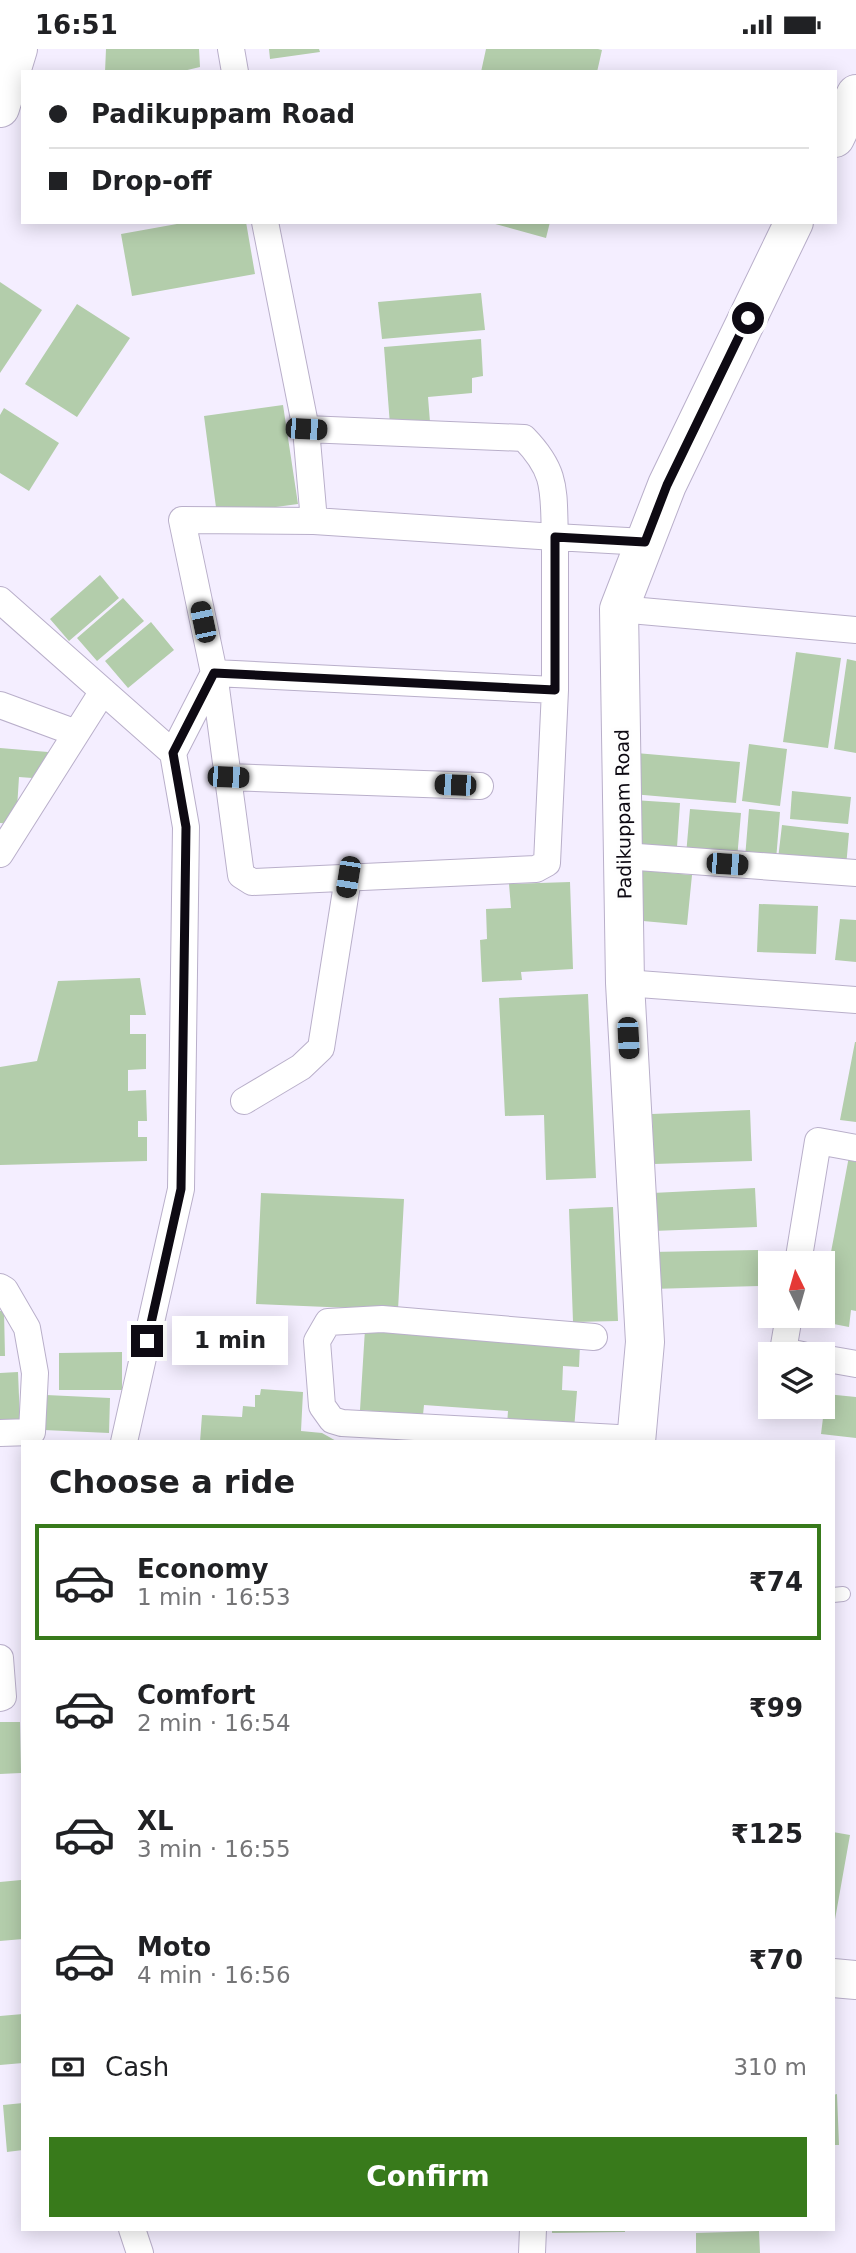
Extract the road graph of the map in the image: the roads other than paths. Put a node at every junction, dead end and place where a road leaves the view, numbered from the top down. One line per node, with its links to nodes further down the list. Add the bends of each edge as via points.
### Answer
1 (18, 49): 5 (street)
2 (231, 49): 3 (street)
3 (235, 70)
4 (856, 94): 6 (street)
5 (0, 108)
6 (837, 134)
7 (265, 224): 9 (street)
8 (793, 224): 12 (street, Padikuppam Road, via 667,485)
9 (306, 429): 10 (street); 11 (street, via 524,438 543,457 552,478)
10 (314, 521): 11 (street); 16 (street, via 181,520)
11 (555, 537): 12 (street); 17 (street)
12 (645, 542): 14 (street, Padikuppam Road)
13 (0, 600): 18 (street)
14 (619, 609): 15 (street); 25 (street, Padikuppam Road)
15 (856, 629)
16 (214, 673): 17 (street); 21 (street); 22 (street)
17 (555, 690): 27 (street, via 547,863 536,869)
18 (103, 691): 20 (street); 21 (street)
19 (0, 705): 20 (street)
20 (76, 733): 24 (street)
21 (173, 753): 40 (street, via 186,827 181,1189)
22 (228, 777): 23 (street); 27 (street, via 241,875 252,882)
23 (480, 786)
24 (0, 854)
25 (624, 856): 26 (street); 28 (street, Padikuppam Road)
26 (856, 873)
27 (348, 877): 30 (street, via 321,1048 301,1067)
28 (625, 983): 29 (street); 42 (street, Padikuppam Road, via 645,1342)
29 (856, 1000)
30 (244, 1101)
31 (856, 1148): 32 (street, via 818,1141)
32 (800, 1251)
33 (0, 1287): 37 (street, via 27,1328 35,1373 32,1432)
34 (594, 1337): 38 (street, via 382,1319 328,1322 317,1341 321,1406 342,1423)
35 (835, 1360): 36 (street)
36 (856, 1364)
37 (0, 1433)
38 (380, 1433): 39 (street)
39 (578, 1439): 41 (street)
40 (124, 1440)
41 (607, 1440)
42 (636, 1440)
43 (0, 1658): 44 (street)
44 (0, 1698)
45 (835, 1978): 46 (street)
46 (856, 1980)
47 (133, 2231): 49 (street)
48 (533, 2231): 50 (street)
49 (140, 2253)
50 (532, 2253)

